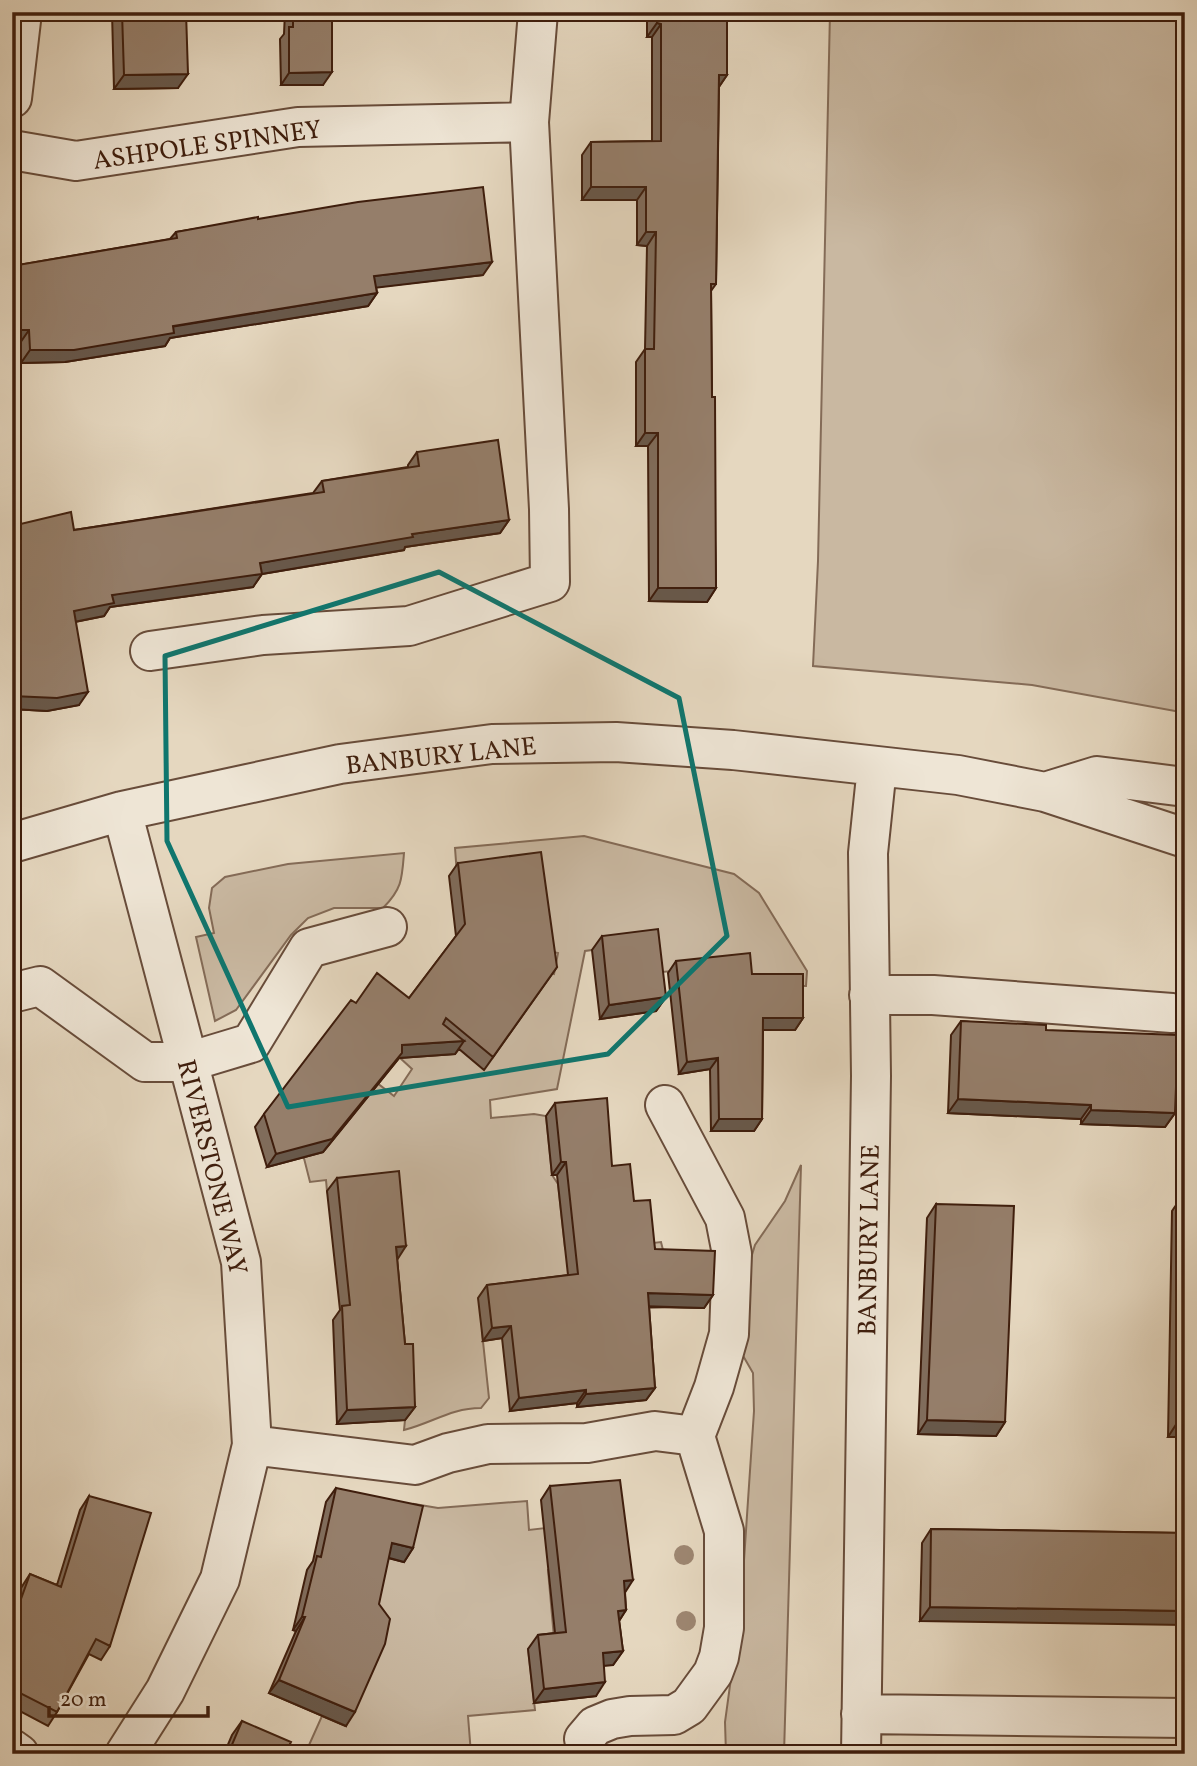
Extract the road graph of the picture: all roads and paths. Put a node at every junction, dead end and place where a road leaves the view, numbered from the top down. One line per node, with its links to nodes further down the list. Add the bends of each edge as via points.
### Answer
1 (22, 12): 3 (street)
2 (538, 12): 4 (street)
3 (12, 98)
4 (529, 121): 5 (street, ASHPOLE SPINNEY, via 298,127 76,162); 6 (street, via 550,582 409,626 263,635)
5 (12, 150)
6 (150, 651)
7 (877, 767): 9 (street, BANBURY LANE, via 958,775); 10 (street, BANBURY LANE, via 616,742 492,744 340,764); 15 (street, BANBURY LANE, via 868,853)
8 (1185, 787): 9 (street, BANBURY LANE, via 1097,776)
9 (1045, 792): 11 (street, BANBURY LANE)
10 (122, 811): 12 (street, BANBURY LANE); 17 (street, RIVERSTONE WAY)
11 (1185, 838)
12 (12, 843)
13 (387, 927): 17 (street, via 309,948 251,1042)
14 (12, 993): 17 (street, via 40,986 145,1062)
15 (869, 995): 16 (street, via 933,995); 21 (street, BANBURY LANE)
16 (1172, 1013)
17 (188, 1062): 20 (street, RIVERSTONE WAY, via 240,1262)
18 (665, 1105): 19 (street, via 725,1218 732,1254 729,1334)
19 (695, 1436): 20 (street, via 654,1431 587,1443 488,1444 415,1465); 23 (street, via 724,1531 724,1628 719,1657 689,1706 674,1715 612,1719 595,1726)
20 (251, 1445): 26 (street, RIVERSTONE WAY, via 220,1579 166,1691)
21 (862, 1714): 22 (street); 27 (street, BANBURY LANE)
22 (1185, 1717)
23 (584, 1739)
24 (12, 1749): 25 (street)
25 (19, 1754)
26 (125, 1754)
27 (861, 1754)

